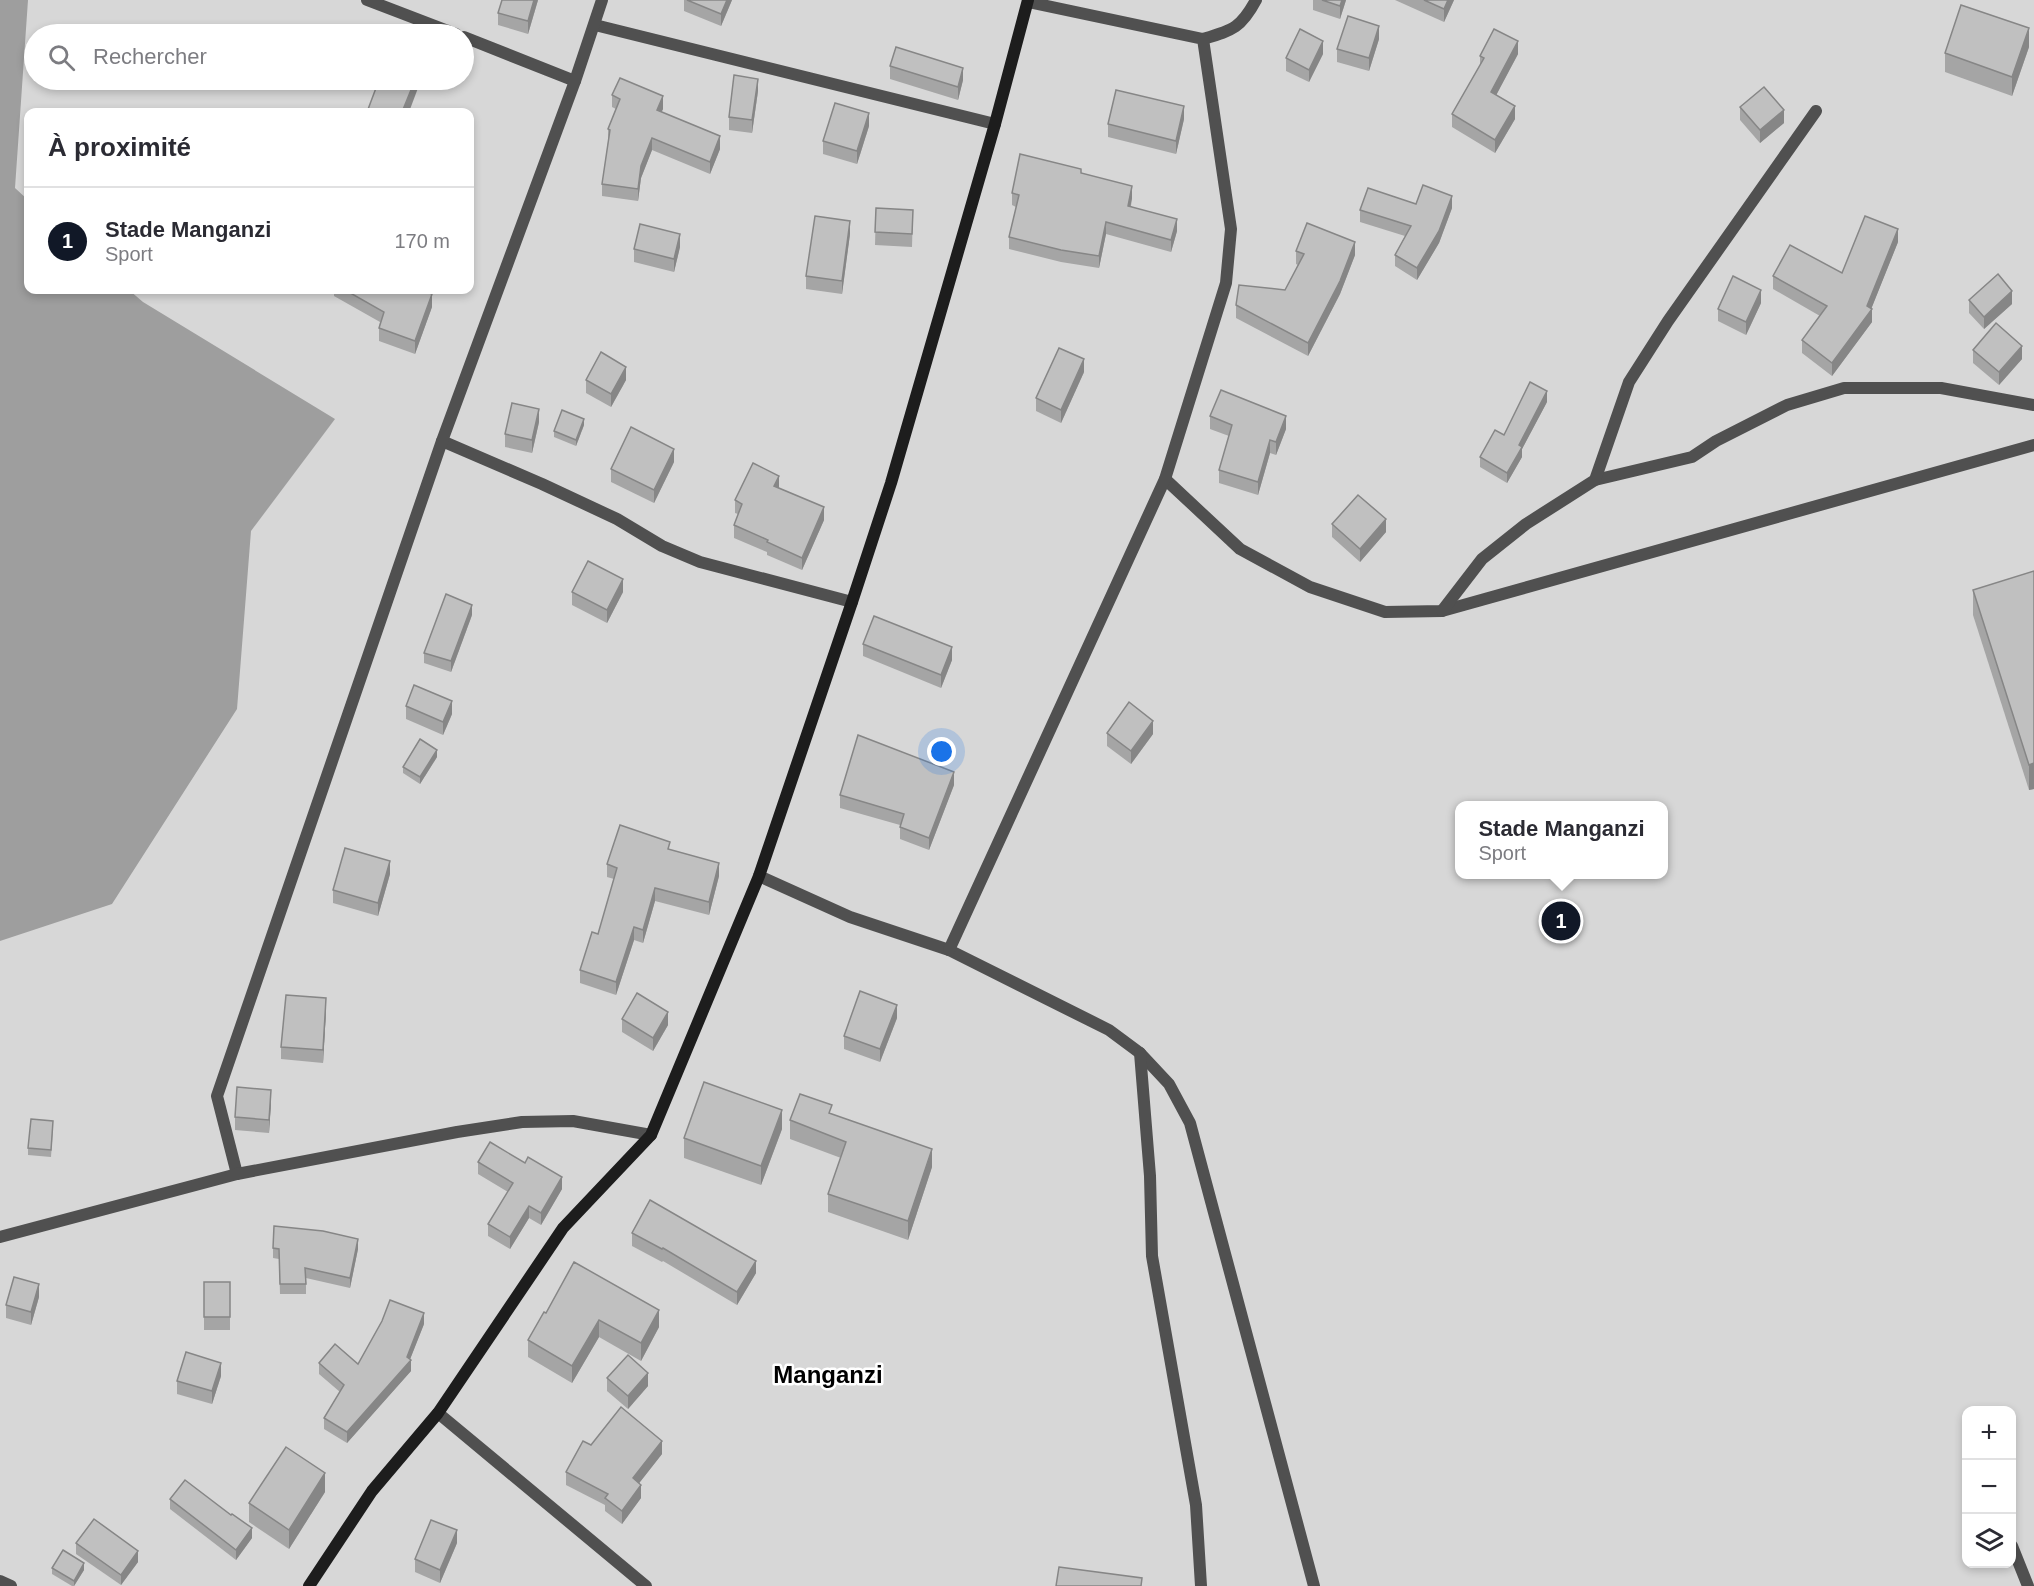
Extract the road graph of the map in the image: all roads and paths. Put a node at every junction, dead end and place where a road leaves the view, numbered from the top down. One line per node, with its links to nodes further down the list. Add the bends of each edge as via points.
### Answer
1 (367, 0): 5 (street)
2 (602, 0): 6 (street)
3 (1257, 0): 7 (street, via 1231,31)
4 (1028, 1): 7 (street); 11 (main road)
5 (430, 24)
6 (595, 25): 9 (street); 11 (street)
7 (1203, 39): 15 (street, via 1231,229 1226,284)
8 (474, 41): 9 (street)
9 (575, 81): 13 (street)
10 (1816, 111): 16 (street, via 1629,382)
11 (995, 124): 17 (main road, via 891,483)
12 (2034, 405): 16 (street, via 1941,388 1844,388 1787,405 1692,457)
13 (441, 441): 17 (street, via 542,484 700,562); 23 (street, via 217,1096)
14 (2034, 445): 18 (street)
15 (1165, 479): 18 (street, via 1240,549 1310,587 1385,612); 20 (street)
16 (1596, 480): 18 (street, via 1526,524 1482,559)
17 (852, 602): 19 (main road)
18 (1442, 611)
19 (759, 876): 20 (street, via 850,917); 22 (main road)
20 (949, 950): 21 (street, via 1109,1030)
21 (1140, 1053): 31 (street, via 1152,1256 1196,1505); 32 (street, via 1169,1084 1190,1123)
22 (651, 1135): 23 (street, via 573,1121 522,1122); 25 (main road, via 563,1228)
23 (237, 1174): 24 (street)
24 (0, 1237)
25 (438, 1413): 29 (main road, via 372,1491); 30 (street)
26 (2016, 1556): 33 (street)
27 (0, 1581): 28 (street)
28 (11, 1586)
29 (309, 1586)
30 (646, 1586)
31 (1201, 1586)
32 (1314, 1586)
33 (2028, 1586)

